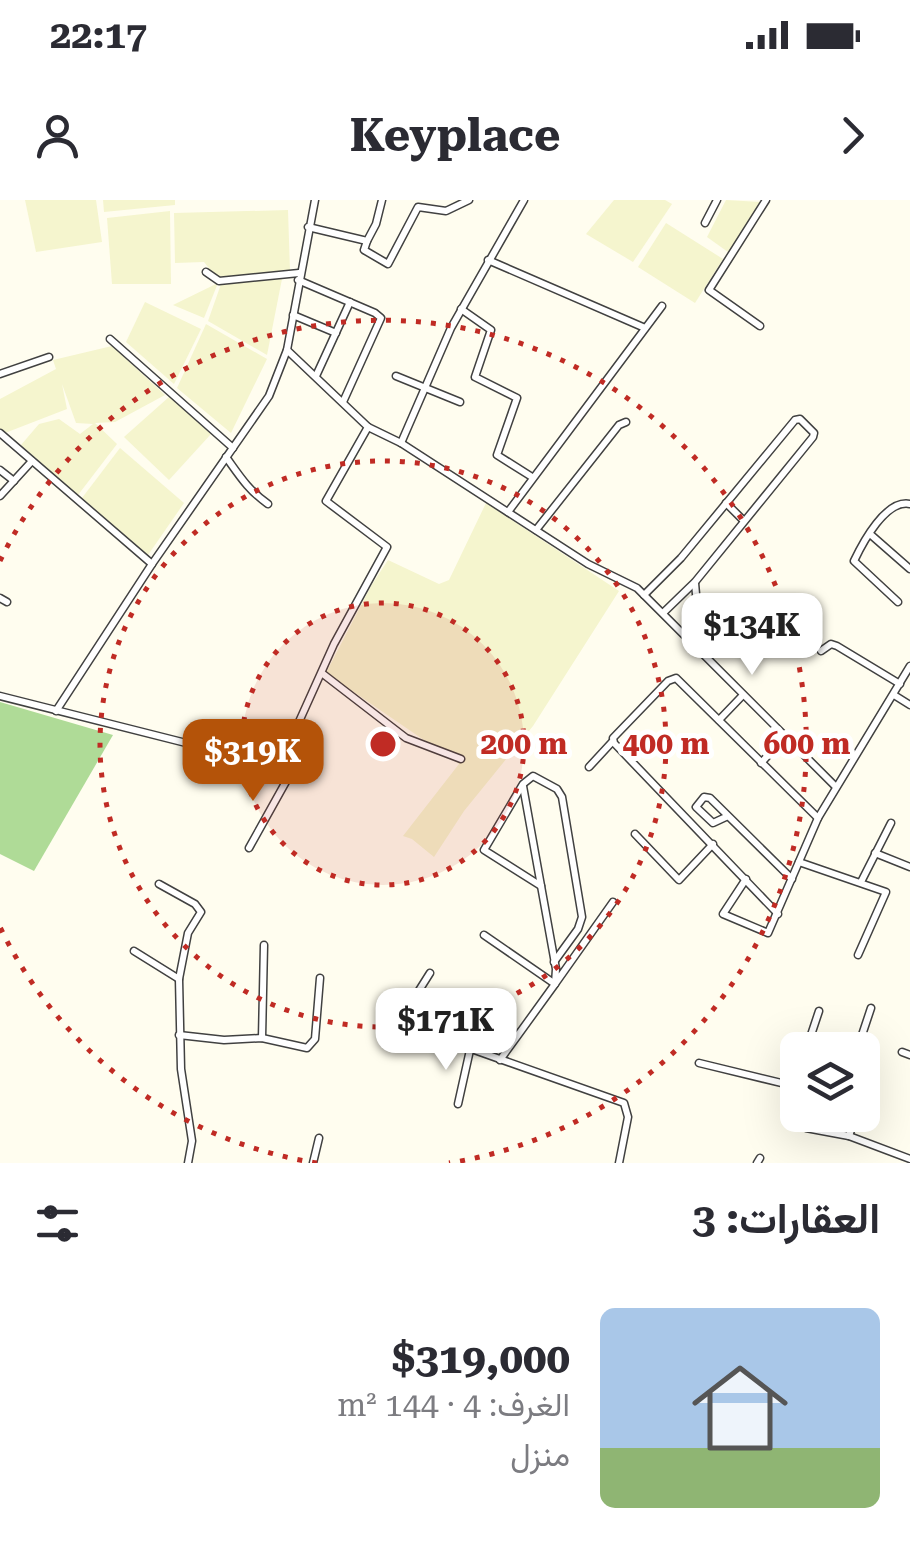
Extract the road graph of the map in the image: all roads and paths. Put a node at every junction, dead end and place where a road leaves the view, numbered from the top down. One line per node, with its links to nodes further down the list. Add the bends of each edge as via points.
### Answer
1 (315, 200): 8 (street)
2 (382, 200): 9 (street)
3 (468, 200): 9 (street, via 446,210 418,207 388,264 366,254)
4 (524, 200): 10 (street)
5 (717, 200): 7 (street)
6 (766, 200): 17 (street, via 709,290)
7 (706, 223)
8 (308, 227): 9 (street); 12 (street)
9 (367, 240)
10 (488, 260): 15 (street); 18 (street)
11 (206, 272): 12 (street, via 219,281)
12 (299, 276): 13 (street); 16 (street)
13 (350, 302): 19 (street); 27 (street, via 381,318)
14 (662, 306): 18 (street)
15 (461, 310): 26 (street); 37 (street, via 491,330 477,379 517,398 497,456)
16 (293, 315): 19 (street); 21 (street)
17 (760, 326)
18 (645, 328): 37 (street)
19 (336, 332): 24 (street)
20 (110, 340): 33 (street)
21 (286, 350): 24 (street); 33 (street, via 269,396)
22 (50, 358): 23 (street)
23 (0, 374)
24 (316, 376): 27 (street)
25 (396, 376): 26 (street)
26 (426, 386): 28 (street); 32 (street)
27 (343, 402): 30 (street)
28 (460, 402)
29 (626, 422): 45 (street)
30 (368, 427): 32 (street); 56 (street, via 326,500 388,549)
31 (0, 433): 35 (street)
32 (400, 443): 43 (street)
33 (232, 448): 34 (street)
34 (226, 457): 40 (street); 47 (street)
35 (32, 460): 38 (street); 47 (street)
36 (0, 470): 38 (street)
37 (532, 477): 43 (street)
38 (14, 481): 39 (street)
39 (0, 496)
40 (268, 504)
41 (726, 504): 44 (street); 44 (street, via 795,420 802,421 814,437); 50 (street)
42 (910, 504): 46 (street, via 896,504)
43 (508, 512): 45 (street)
44 (744, 522): 49 (street)
45 (536, 530): 50 (street)
46 (870, 534): 48 (street); 51 (street, via 854,561)
47 (152, 564): 62 (street)
48 (910, 569)
49 (695, 582): 52 (street); 54 (street)
50 (644, 595): 52 (street)
51 (898, 602)
52 (663, 614): 54 (street)
53 (821, 650): 57 (street, via 837,646)
54 (701, 652): 59 (street)
55 (910, 666): 57 (street)
56 (323, 674): 66 (street); 67 (street, via 406,738)
57 (900, 684): 58 (street)
58 (894, 694): 61 (street); 71 (street)
59 (744, 695): 63 (street); 64 (street)
60 (0, 696): 62 (street)
61 (910, 705)
62 (56, 711): 66 (street, via 196,745 239,744)
63 (719, 720): 65 (street, via 673,678); 68 (street)
64 (786, 737): 68 (street); 71 (street)
65 (613, 741): 69 (street); 76 (street)
66 (284, 755): 77 (street, via 293,769)
67 (461, 760)
68 (761, 763): 73 (street)
69 (589, 768)
70 (523, 784): 85 (street); 85 (street, via 484,850); 92 (street, via 536,777 562,797 582,917)
71 (836, 787): 73 (street)
72 (728, 816): 72 (street, via 708,796 695,808 714,823); 82 (street)
73 (818, 818): 79 (street)
74 (891, 823): 78 (street)
75 (635, 834): 76 (street, via 679,880)
76 (713, 844): 81 (street)
77 (249, 848)
78 (876, 853): 80 (street); 83 (street)
79 (800, 862): 82 (street); 83 (street)
80 (910, 867)
81 (746, 879): 87 (street); 87 (street, via 723,914 764,934)
82 (792, 879): 87 (street)
83 (860, 882): 91 (street, via 886,895)
84 (159, 884): 95 (street, via 201,910 188,933)
85 (541, 886): 92 (street)
86 (613, 902): 96 (street)
87 (778, 914)
88 (484, 935): 96 (street)
89 (264, 946): 102 (street)
90 (134, 952): 95 (street)
91 (858, 955)
92 (554, 962): 96 (street)
93 (430, 974): 103 (street, via 400,1023)
94 (320, 978): 102 (street, via 311,1046)
95 (180, 979): 101 (street)
96 (555, 984): 104 (street)
97 (871, 1008): 100 (street)
98 (819, 1011): 99 (street)
99 (812, 1032)
100 (863, 1032)
101 (179, 1034): 102 (street); 113 (street, via 192,1140)
102 (262, 1038)
103 (470, 1050): 104 (street); 107 (street)
104 (500, 1060): 115 (street, via 624,1103 628,1117)
105 (699, 1064): 106 (street)
106 (780, 1080)
107 (458, 1104)
108 (827, 1132): 110 (street)
109 (850, 1132): 110 (street)
110 (848, 1136): 112 (street)
111 (319, 1138): 114 (street)
112 (910, 1159)
113 (188, 1163)
114 (313, 1163)
115 (619, 1163)

